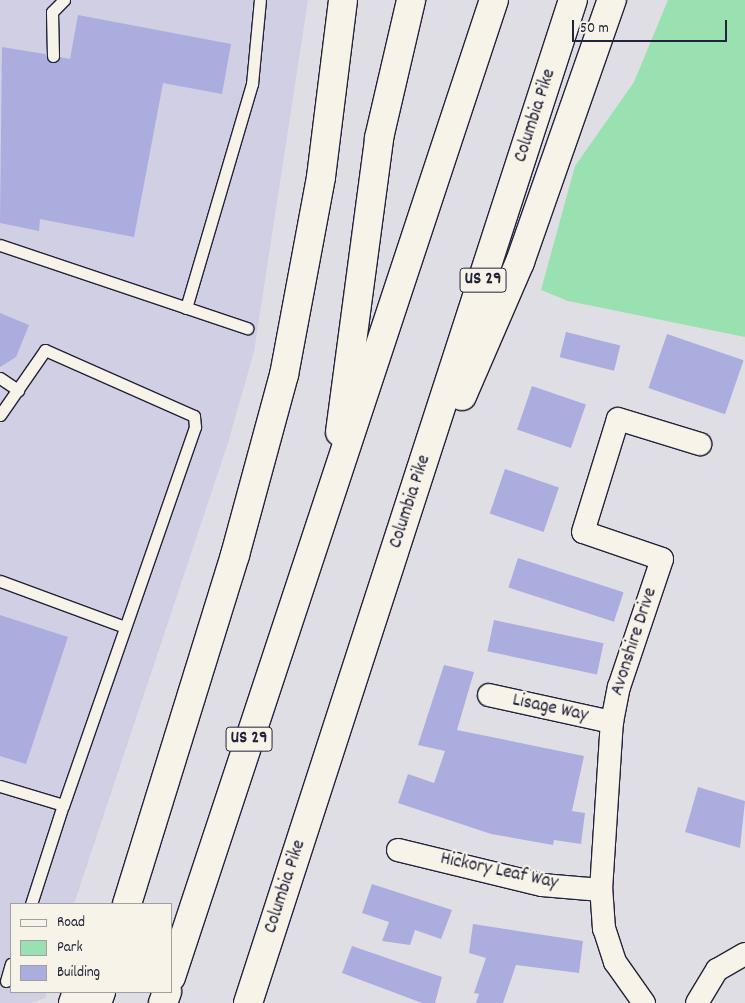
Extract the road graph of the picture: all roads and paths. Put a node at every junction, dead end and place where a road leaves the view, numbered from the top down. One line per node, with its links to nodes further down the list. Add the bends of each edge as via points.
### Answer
1 (64, 0): 11 (lane, via 52,12)
2 (260, 0): 14 (lane, via 252,84)
3 (343, 0): 25 (highway, via 321,177 284,375 234,555)
4 (398, 0): 10 (highway)
5 (411, 0): 10 (highway)
6 (494, 0): 20 (highway, US 29)
7 (573, 0): 21 (highway, Columbia Pike / US 29)
8 (612, 0): 12 (highway)
9 (621, 0): 12 (highway)
10 (396, 51): 20 (highway, via 379,138)
11 (52, 56)
12 (590, 69): 21 (highway, via 520,262)
13 (0, 244): 14 (lane)
14 (186, 308): 15 (lane)
15 (247, 328)
16 (0, 378): 17 (lane)
17 (18, 390): 18 (lane); 23 (lane, via 46,350 194,416 195,427)
18 (0, 415)
19 (700, 444): 26 (street, Avonshire Drive, via 618,419 583,532 662,559 619,687)
20 (331, 503): 36 (highway, US 29)
21 (392, 560): 38 (highway, Columbia Pike / US 29)
22 (0, 582): 23 (lane)
23 (125, 627): 28 (lane)
24 (489, 695): 26 (street, Lisage Way)
25 (184, 713): 32 (highway); 33 (highway)
26 (612, 722): 30 (street, Avonshire Drive)
27 (0, 786): 28 (lane)
28 (63, 805): 31 (lane)
29 (398, 850): 30 (street, Hickory Leaf Way, via 542,885)
30 (601, 890): 39 (street, Avonshire Drive, via 604,929 615,962)
31 (31, 903)
32 (111, 903)
33 (127, 903)
34 (745, 954): 40 (street, via 717,970)
35 (10, 967): 37 (lane)
36 (172, 974)
37 (6, 981)
38 (248, 1003)
39 (644, 1003)
40 (697, 1003)

